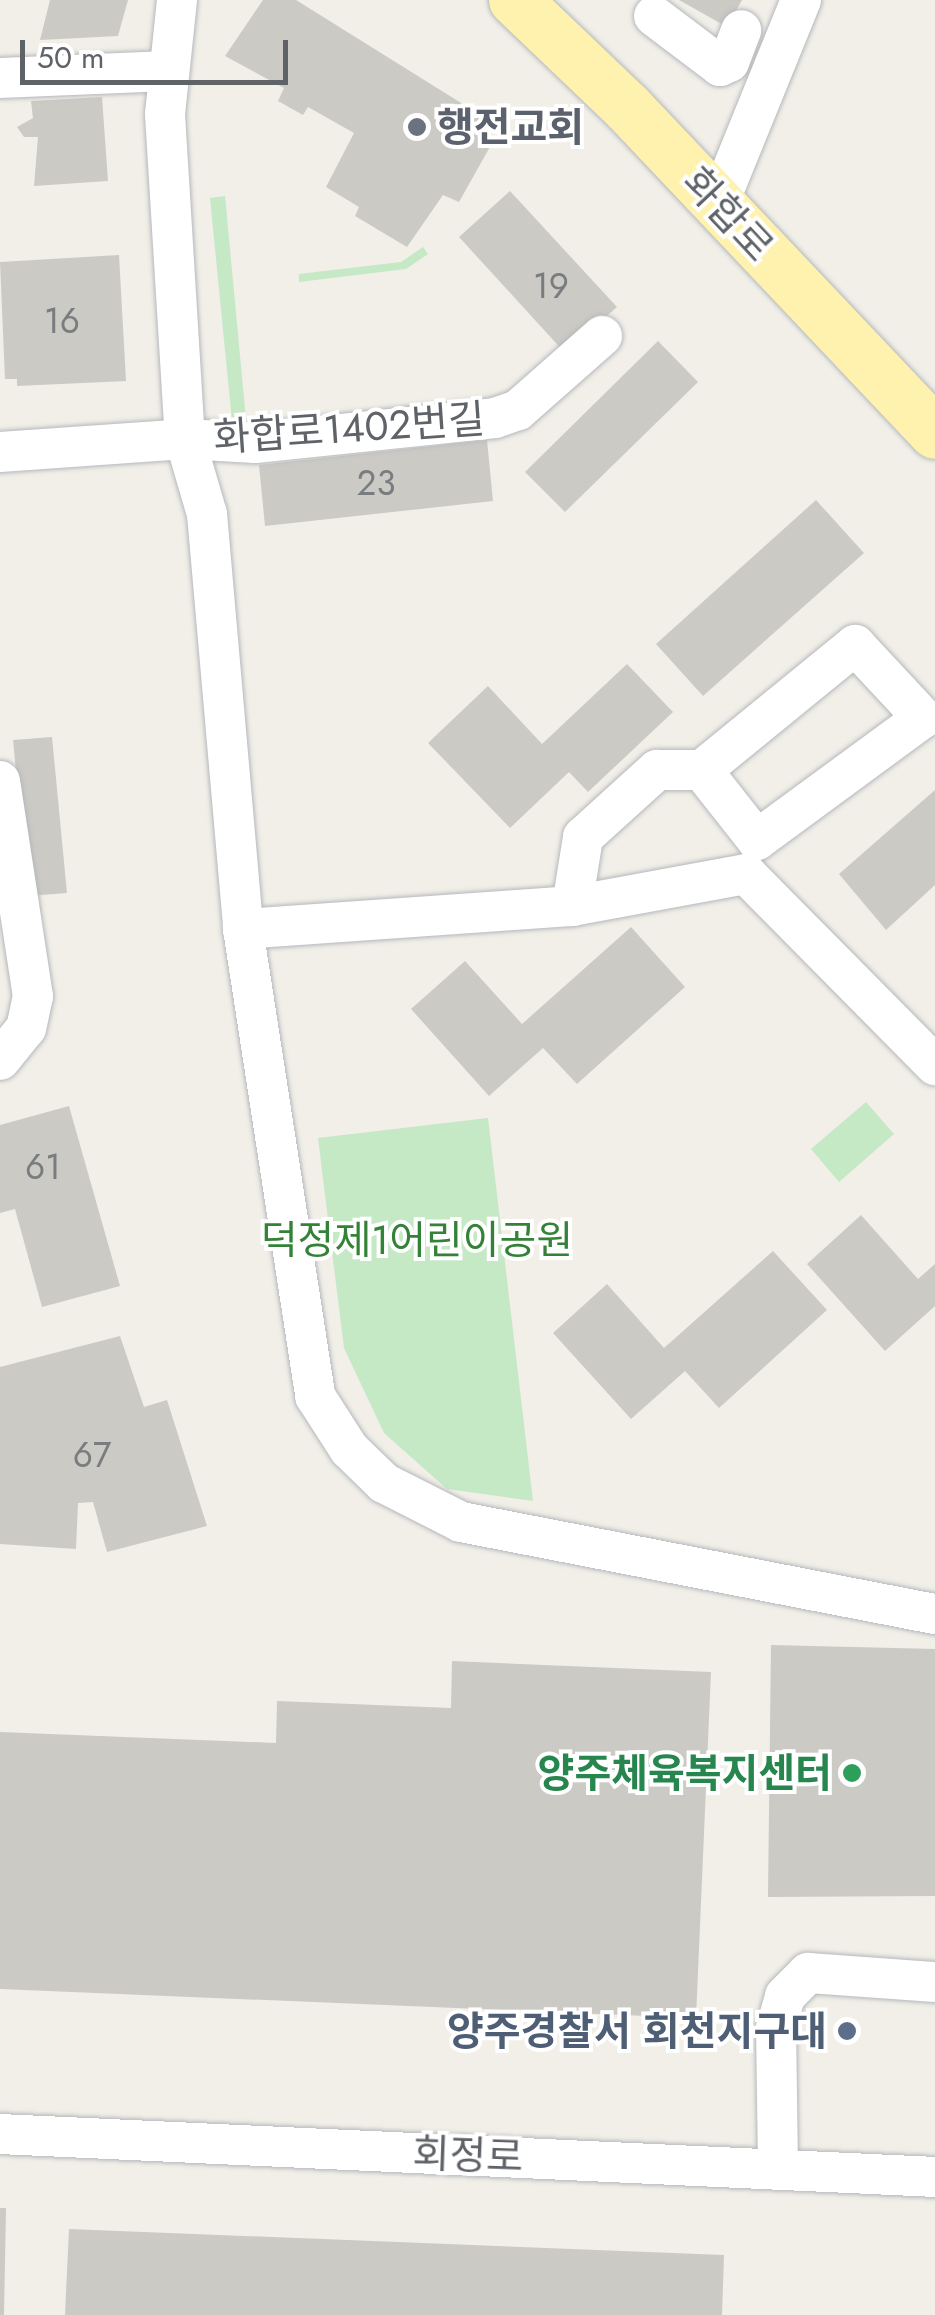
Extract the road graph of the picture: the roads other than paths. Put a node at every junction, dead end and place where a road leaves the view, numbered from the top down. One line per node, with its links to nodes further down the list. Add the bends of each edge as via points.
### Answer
1 (177, 0): 7 (street)
2 (514, 0): 9 (main road, 화합로)
3 (801, 0): 6 (street)
4 (747, 15): 5 (street, via 729,62 720,66); 6 (street)
5 (654, 16)
6 (780, 51): 9 (street)
7 (166, 70): 8 (street); 12 (street, via 167,199)
8 (0, 78)
9 (719, 202): 11 (main road, 화합로)
10 (602, 336): 12 (street, 화합로1402번길, via 508,416 255,443)
11 (935, 433)
12 (186, 439): 13 (street, 화합로1402번길); 17 (street, via 206,514)
13 (0, 452)
14 (702, 770): 14 (street, via 855,645 923,718 757,840); 16 (street, via 658,770 583,837)
15 (0, 781): 18 (street, via 32,1006 21,1036)
16 (572, 906): 17 (street); 19 (street, via 746,874)
17 (243, 930): 20 (street, via 308,1372 336,1433 362,1462 424,1507 514,1536)
18 (0, 1060)
19 (935, 1065)
20 (935, 1614)
21 (935, 1982): 23 (street, via 808,1973 786,1996 776,2028)
22 (0, 2134): 23 (street, 회정로)
23 (778, 2168): 24 (street, 회정로)
24 (935, 2176)

